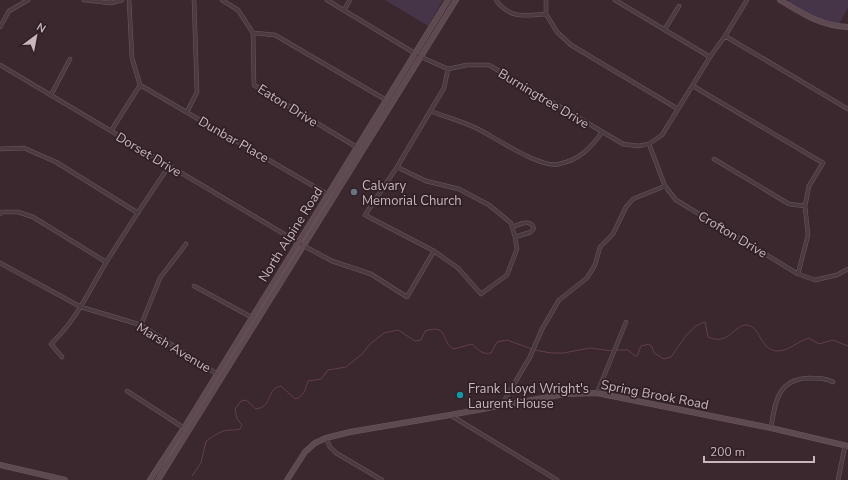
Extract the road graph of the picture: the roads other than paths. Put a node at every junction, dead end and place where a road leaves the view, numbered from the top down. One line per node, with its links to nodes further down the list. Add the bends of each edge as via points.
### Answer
1 (28, 0): 19 (street, via 10,11)
2 (84, 0): 3 (street, via 110,3)
3 (122, 0)
4 (129, 0): 30 (street, via 132,58)
5 (194, 0): 37 (street, via 197,92)
6 (222, 0): 22 (street, via 238,10)
7 (327, 0): 17 (street)
8 (350, 0): 17 (street)
9 (448, 0): 24 (main road, North Alpine Road)
10 (456, 0): 25 (main road, North Alpine Road)
11 (496, 0): 18 (street, via 510,12 523,16)
12 (546, 0): 18 (street)
13 (615, 0): 21 (street)
14 (747, 0): 23 (street)
15 (780, 0): 20 (main road, via 818,22)
16 (679, 6): 21 (street)
17 (344, 10): 24 (street)
18 (546, 14): 34 (street, via 556,32 571,45)
19 (0, 27)
20 (848, 27)
21 (665, 29): 26 (street)
22 (253, 33): 33 (street, via 275,35); 41 (street, Eaton Drive, via 254,85)
23 (725, 36): 26 (street); 35 (street)
24 (415, 53): 25 (street); 33 (main road, North Alpine Road)
25 (421, 57): 29 (street); 43 (main road, North Alpine Road)
26 (710, 57): 31 (street)
27 (70, 59): 32 (street)
28 (0, 66): 32 (street, Dorset Drive)
29 (448, 69): 36 (street, via 444,88); 39 (street, Burningtree Drive, via 467,65 489,65)
30 (140, 85): 37 (street, Dunbar Place); 38 (street)
31 (693, 86): 34 (street); 49 (street, via 823,163 810,186)
32 (51, 95): 38 (street, Dorset Drive)
33 (386, 100): 41 (main road, North Alpine Road)
34 (678, 109): 40 (street, via 662,135)
35 (848, 109)
36 (430, 111): 39 (street, via 476,128 528,156 558,165 582,156); 46 (street)
37 (187, 112): 48 (street, Dunbar Place)
38 (111, 131): 45 (street, Dorset Drive)
39 (602, 132): 40 (street, Burningtree Drive, via 623,144)
40 (649, 144): 47 (street, Crofton Drive)
41 (356, 147): 43 (street, Eaton Drive); 48 (main road, North Alpine Road)
42 (0, 149): 50 (street, via 24,148 56,162)
43 (362, 151): 56 (main road, North Alpine Road)
44 (714, 159): 49 (street, via 789,204)
45 (169, 166): 50 (street); 54 (street, Dorset Drive)
46 (397, 167): 52 (street, via 426,181 459,189 489,205 511,223); 57 (street, via 365,215)
47 (665, 186): 61 (street, Crofton Drive, via 676,200); 73 (street, via 634,199 626,207 613,234 600,247 588,278 559,300)
48 (327, 194): 54 (main road, North Alpine Road)
49 (804, 206): 61 (street, via 808,235)
50 (138, 213): 58 (street)
51 (0, 214): 58 (street, via 18,212 33,217)
52 (512, 228): 53 (street); 53 (street, via 526,222 534,228 531,232)
53 (515, 237): 57 (street, via 517,249 507,275 481,294 458,268)
54 (298, 242): 56 (street, Dorset Drive); 64 (main road, North Alpine Road)
55 (186, 244): 67 (street, via 160,278)
56 (304, 246): 57 (street, Dorset Drive, via 332,261 372,274 407,297); 65 (main road, North Alpine Road)
57 (434, 251)
58 (106, 262): 63 (street)
59 (0, 263): 63 (street, Marsh Avenue)
60 (848, 269): 61 (street, Crofton Drive, via 837,275 815,280)
61 (798, 274)
62 (194, 286): 64 (street)
63 (81, 307): 67 (street, Marsh Avenue); 68 (street, via 64,332 51,344)
64 (251, 318): 65 (street); 69 (main road, North Alpine Road)
65 (258, 321): 82 (main road, North Alpine Road)
66 (626, 322): 72 (street)
67 (141, 325): 69 (street, Marsh Avenue)
68 (62, 357)
69 (217, 374): 75 (main road, North Alpine Road)
70 (833, 382): 76 (street, via 826,378 802,378 783,387 776,403)
71 (127, 392): 75 (street)
72 (597, 393): 73 (main road, Spring Brook Road, via 565,394); 76 (main road, Spring Brook Road)
73 (501, 406): 74 (main road, Spring Brook Road)
74 (450, 415): 77 (main road, Spring Brook Road); 85 (street)
75 (184, 428): 81 (main road, North Alpine Road)
76 (771, 428): 78 (main road, Spring Brook Road)
77 (326, 438): 83 (main road, Spring Brook Road, via 315,443 306,452); 84 (street, via 336,453)
78 (847, 446): 86 (street)
79 (0, 465): 80 (main road)
80 (65, 480)
81 (150, 480)
82 (158, 480)
83 (287, 480)
84 (382, 480)
85 (557, 480)
86 (838, 480)

